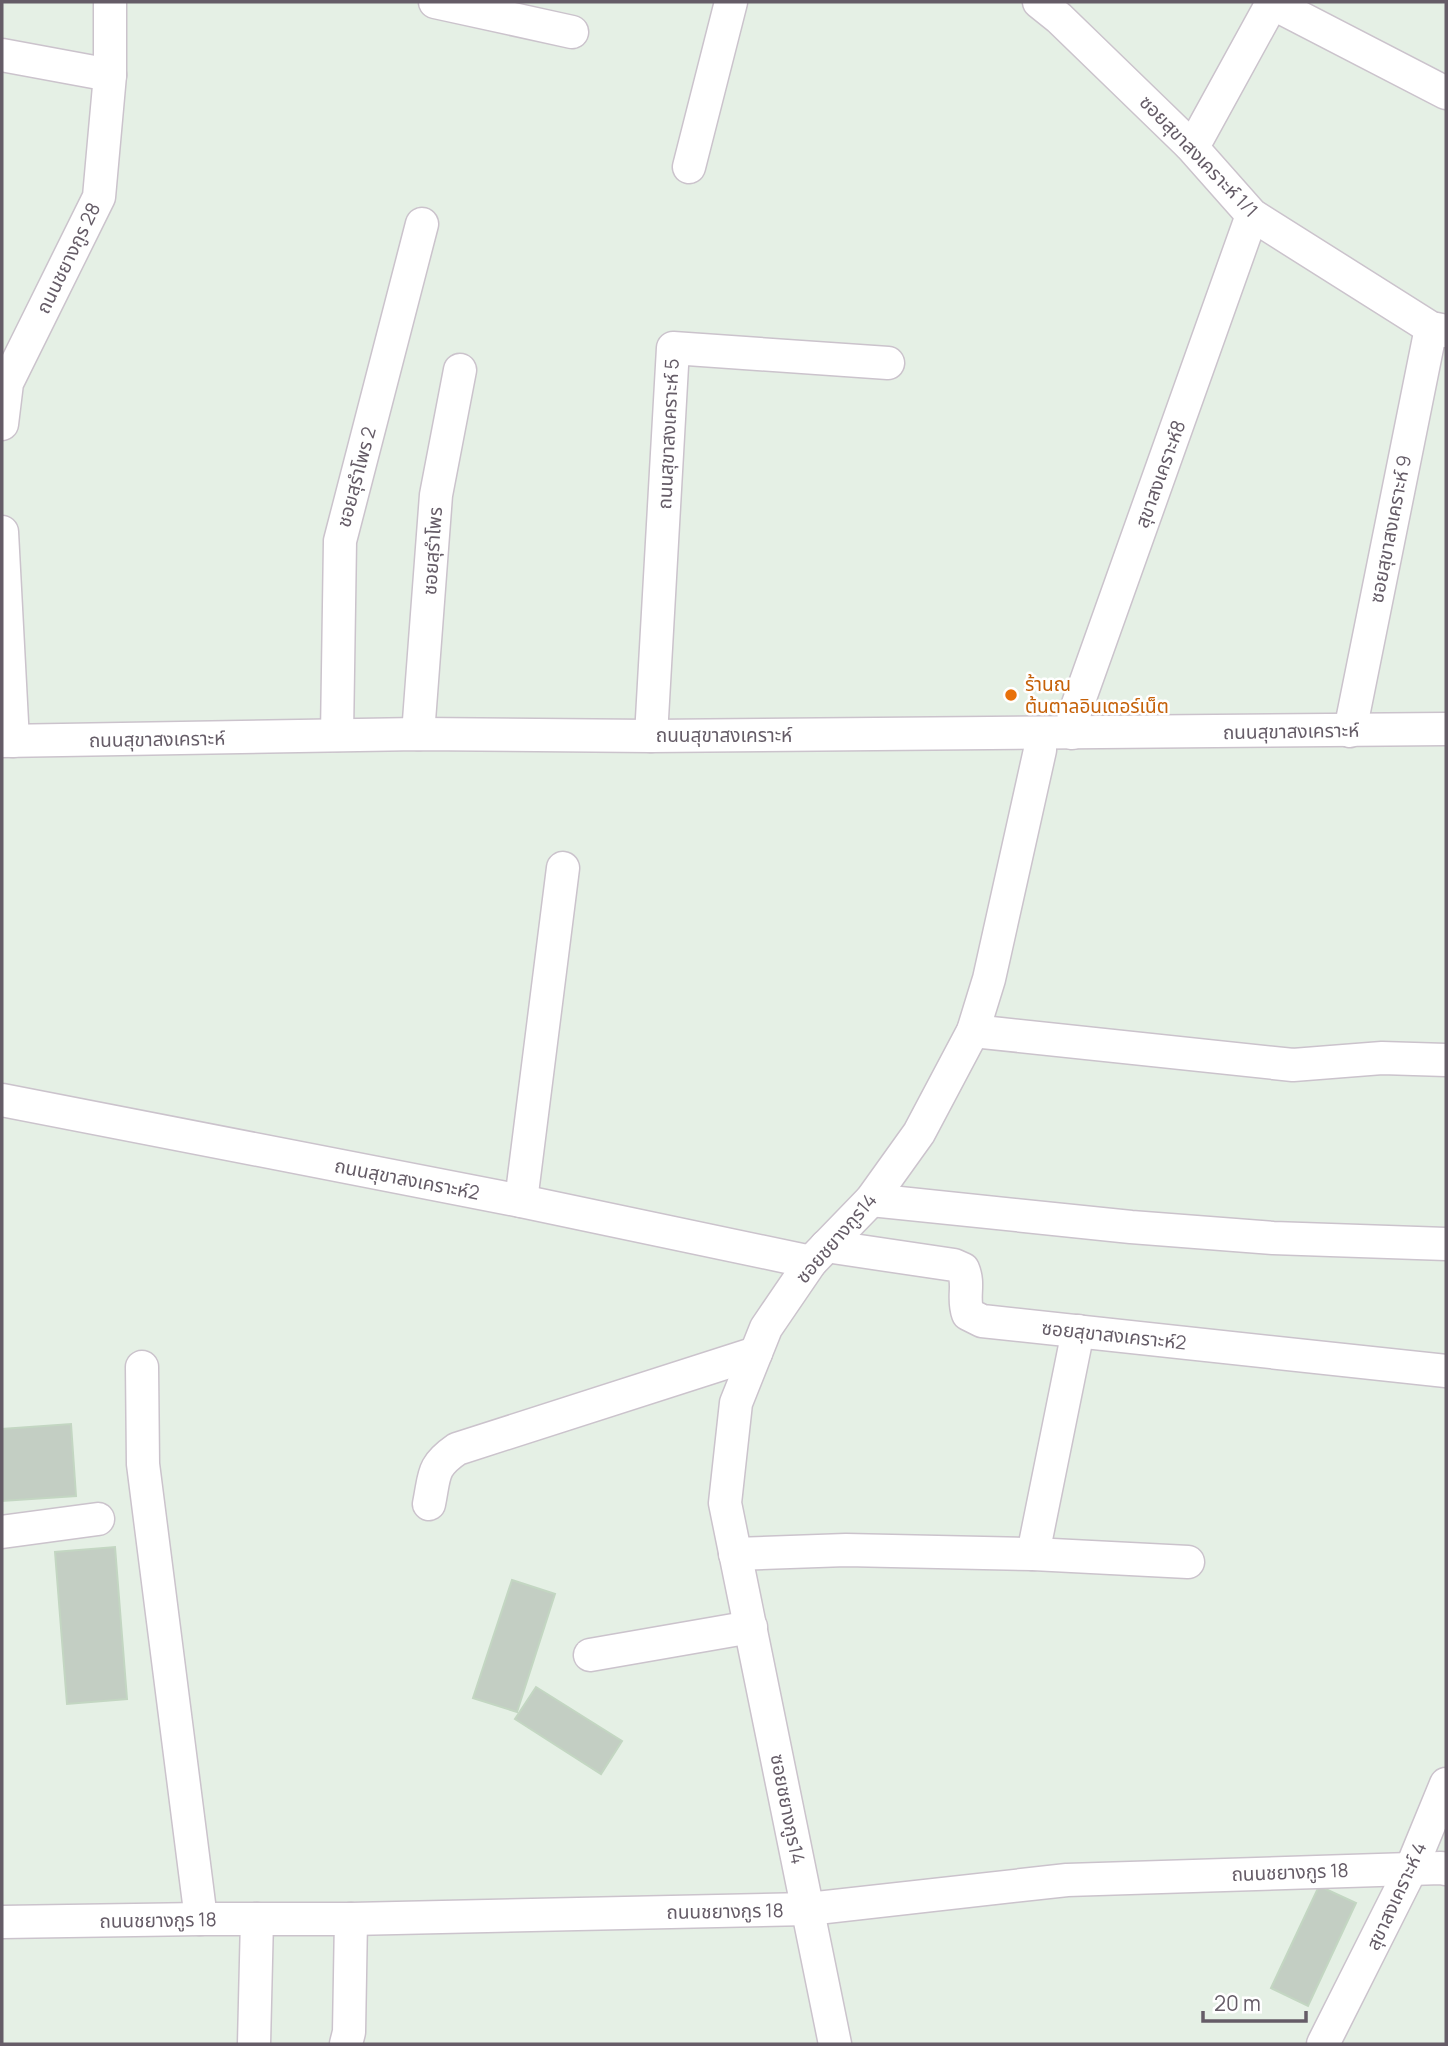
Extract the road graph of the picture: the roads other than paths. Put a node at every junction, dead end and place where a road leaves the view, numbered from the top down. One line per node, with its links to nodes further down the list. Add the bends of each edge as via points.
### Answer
1 (110, 2): 7 (street, ถนนชยางกูร 28)
2 (435, 2): 5 (street)
3 (731, 2): 10 (street)
4 (1039, 2): 9 (street, ซอยสุขาสงเคราะห์ 1/1)
5 (572, 32)
6 (2, 55): 7 (street)
7 (110, 75): 16 (street, ถนนชยางกูร 28, via 99,197 7,383)
8 (1446, 93): 9 (street, via 1272,3)
9 (1190, 145): 11 (street, ซอยสุขาสงเคราะห์ 1/1)
10 (689, 166)
11 (1252, 215): 13 (street, ซอยสุขาสงเคราะห์ 1/1); 20 (street, สุขาสงเคราะห์8, via 1074,715)
12 (422, 224): 23 (street, ชอยสุรำโพร 2, via 340,541)
13 (1438, 329): 19 (street, ซอยสุขาสงเคราะห์ 9)
14 (888, 363): 24 (street, ถนนสุขาสงเคราะห์ 5, via 673,348)
15 (460, 370): 21 (street, ชอยสุรำโพร, via 436,495)
16 (2, 424)
17 (2, 533): 25 (street)
18 (1446, 729): 19 (street, ถนนสุขาสงเคราะห์)
19 (1350, 731): 20 (street, ถนนสุขาสงเคราะห์)
20 (1072, 733): 22 (street, ถนนสุขาสงเคราะห์)
21 (418, 734): 23 (street, ถนนสุขาสงเคราะห์); 24 (street, ถนนสุขาสงเคราะห์)
22 (1040, 734): 24 (street, ถนนสุขาสงเคราะห์); 27 (street, ซอยชยางกูร14, via 989,979)
23 (337, 735): 25 (street, ถนนสุขาสงเคราะห์)
24 (651, 736)
25 (7, 741)
26 (563, 868): 31 (street)
27 (973, 1031): 28 (street, via 1293,1065 1382,1058); 30 (street, ซอยชยางกูร14, via 919,1133)
28 (1446, 1060)
29 (2, 1100): 31 (street, ถนนสุขาสงเคราะห์2)
30 (871, 1200): 32 (street, via 1273,1238); 33 (street, ซอยชยางกูร14)
31 (521, 1201): 33 (street, ถนนสุขาสงเคราะห์2)
32 (1446, 1244)
33 (818, 1254): 34 (street, ซอยสุขาสงเคราะห์2, via 954,1265 963,1269 967,1278 964,1303 968,1314 982,1321); 35 (street, ซอยชยางกูร14, via 766,1328)
34 (1078, 1331): 37 (street, ซอยสุขาสงเคราะห์2); 42 (street)
35 (756, 1353): 38 (street, via 457,1449 440,1461); 41 (street, ซอยชยางกูร14, via 736,1403 725,1503)
36 (142, 1367): 50 (street, via 144,1464)
37 (1446, 1371)
38 (429, 1504)
39 (98, 1519): 40 (street)
40 (2, 1532)
41 (736, 1554): 42 (street, via 846,1550); 44 (street, ซอยชยางกูร14)
42 (1033, 1555): 43 (street)
43 (1188, 1562)
44 (751, 1627): 45 (street); 49 (street, ซอยชยางกูร14)
45 (590, 1655)
46 (1446, 1784): 47 (street, สุขาสงเคราะห์ 4)
47 (1410, 1869): 48 (street, ถนนชยางกูร 18); 49 (street, ถนนชยางกูร 18, via 1067,1880); 57 (street, สุขาสงเคราะห์ 4)
48 (1446, 1869)
49 (808, 1909): 52 (street, ถนนชยางกูร 18); 56 (street, ซอยชยางกูร14)
50 (201, 1919): 51 (street, ถนนชยางกูร 18); 53 (street, ถนนชยางกูร 18)
51 (257, 1919): 52 (street, ถนนชยางกูร 18); 54 (street)
52 (351, 1919): 55 (street)
53 (2, 1922)
54 (254, 2044)
55 (346, 2044)
56 (835, 2044)
57 (1323, 2044)

